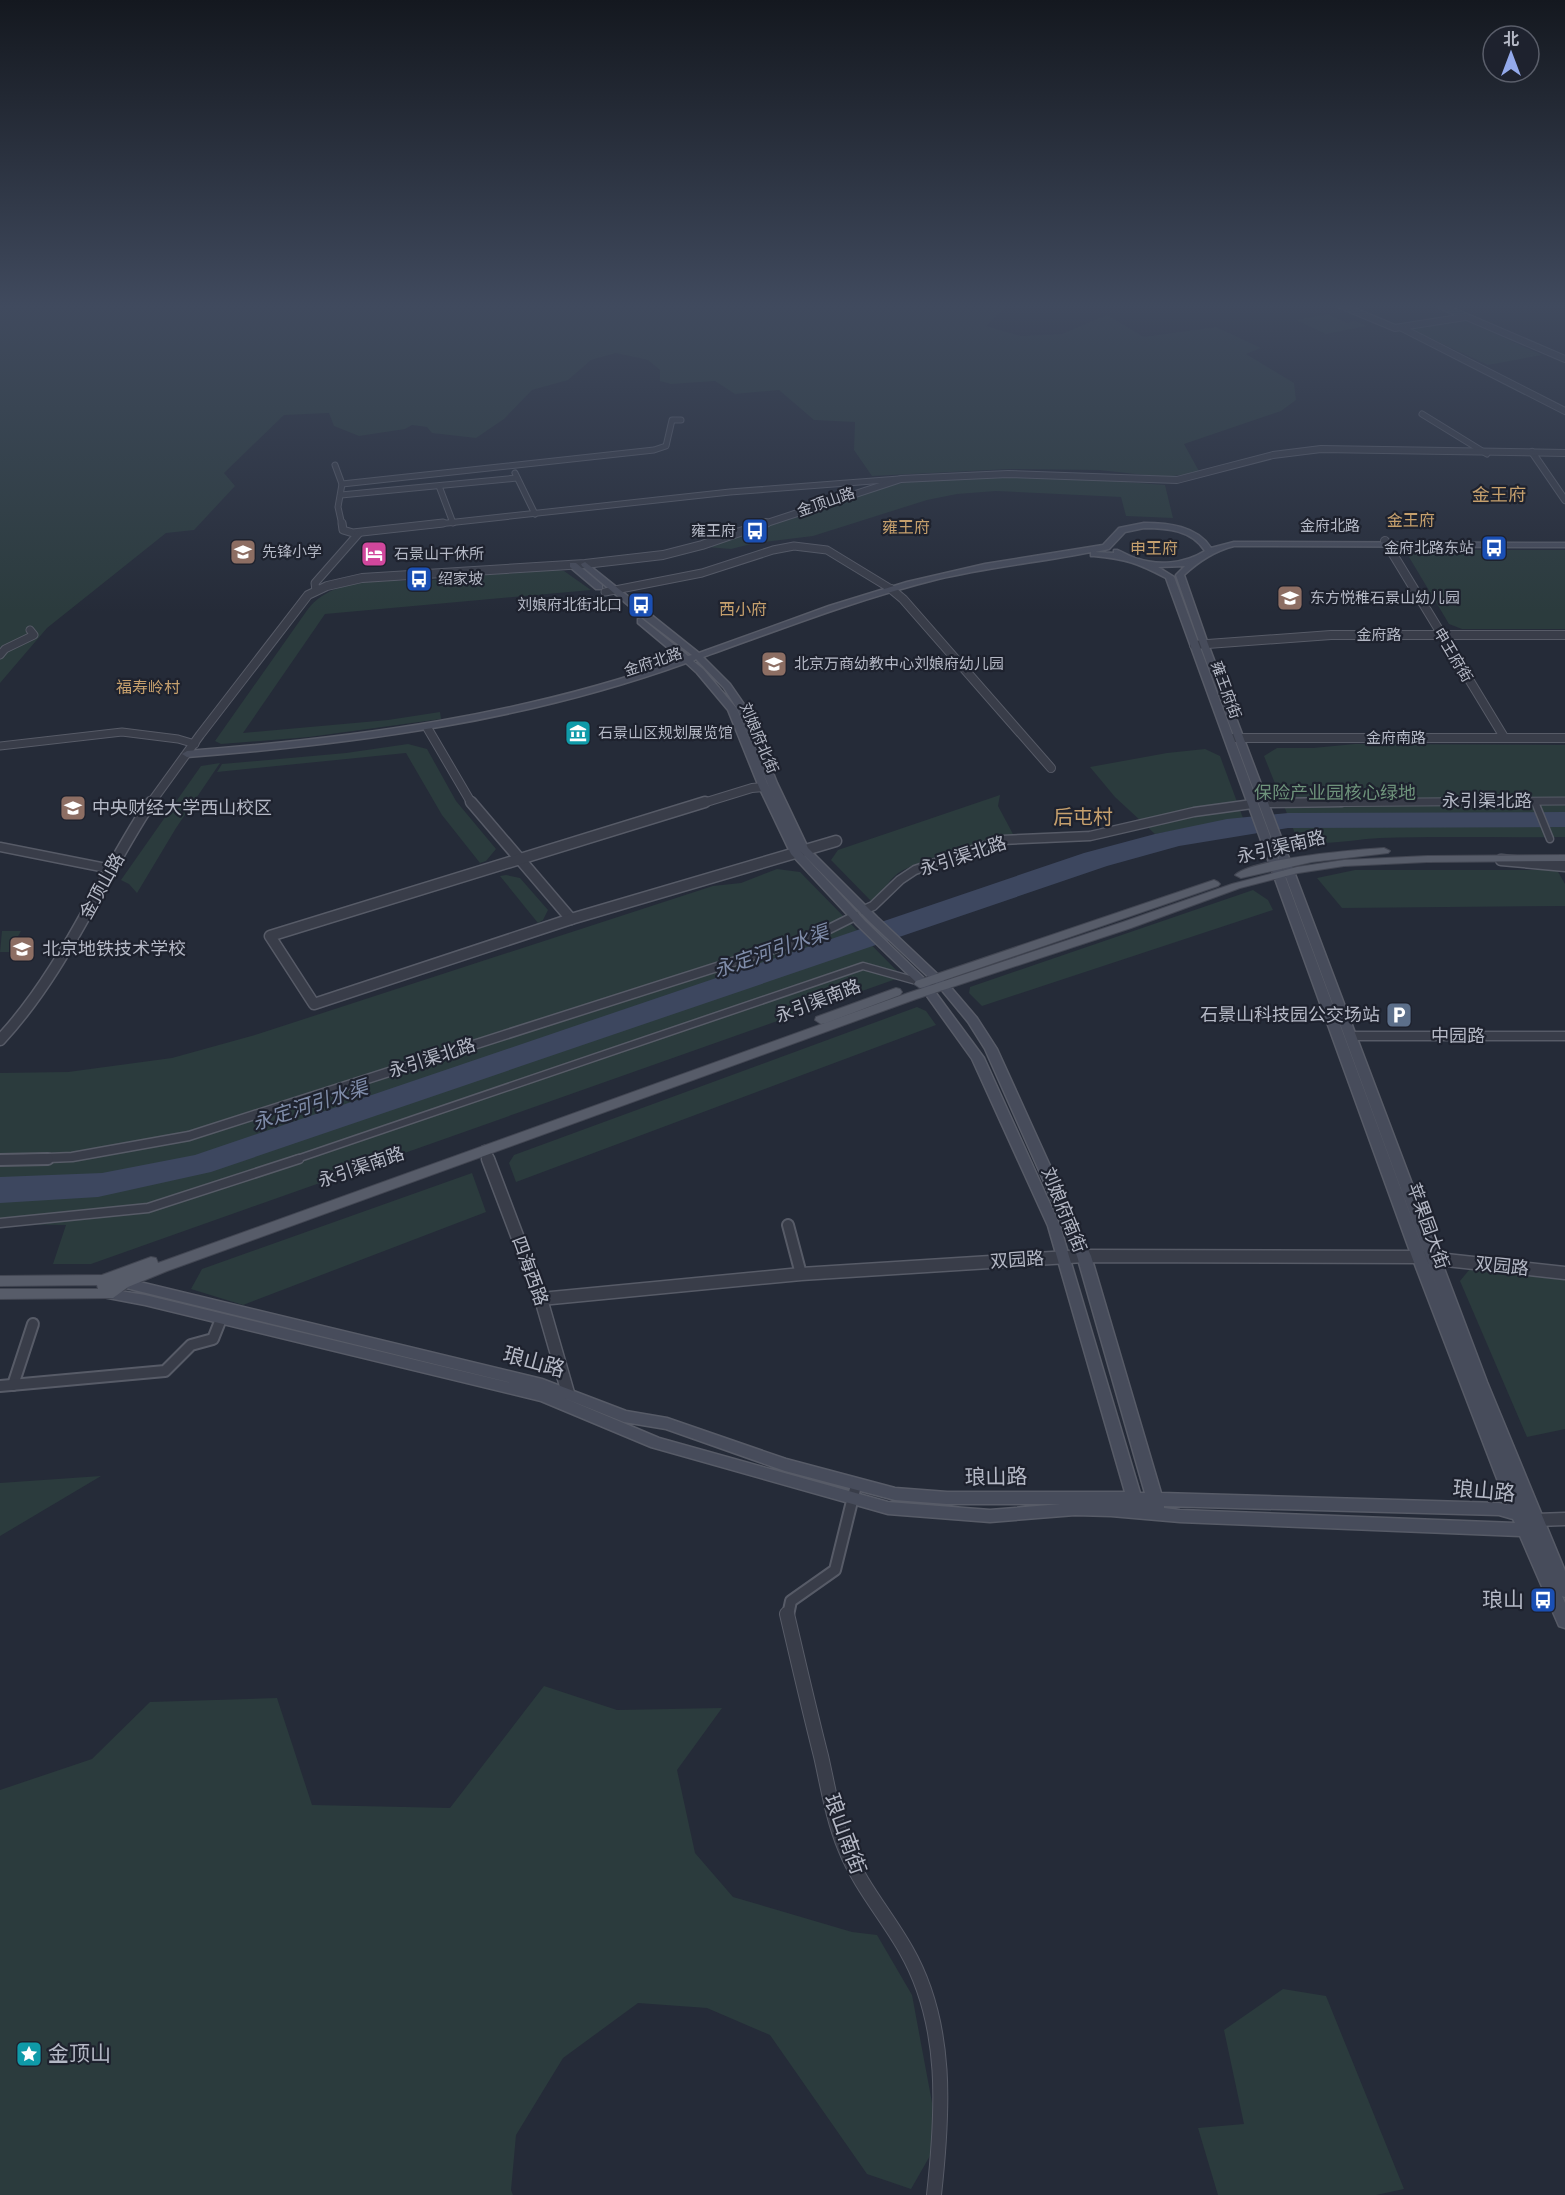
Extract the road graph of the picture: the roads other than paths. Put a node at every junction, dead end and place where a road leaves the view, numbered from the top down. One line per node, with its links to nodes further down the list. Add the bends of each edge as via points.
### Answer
1 (1422, 414): 3 (street)
2 (681, 420): 7 (street, via 672,420 664,448)
3 (1485, 452): 4 (street, 金顶山路); 9 (street, 金顶山路, via 1340,448 1282,453 1177,480 1051,474)
4 (1533, 454): 5 (street, 金顶山路); 13 (street)
5 (1565, 454)
6 (335, 465): 10 (street)
7 (513, 466): 8 (street); 10 (street)
8 (517, 478): 11 (street); 14 (street)
9 (901, 479): 14 (street, via 730,492); 25 (street, 金顶山路, via 694,548 648,558)
10 (342, 484): 16 (street, via 338,507 343,530)
11 (438, 486): 12 (street); 15 (street)
12 (341, 495)
13 (1565, 500)
14 (535, 514): 15 (street)
15 (453, 523): 16 (street)
16 (359, 533): 27 (street, via 315,583)
17 (1203, 539): 18 (main road, 金府北路, via 1180,530 1148,526 1122,530); 19 (main road, 金府北路); 21 (main road)
18 (1111, 542): 22 (main road); 29 (main road, 金府北路, via 1092,551 995,565)
19 (1386, 543): 20 (main road, 金府北路); 21 (main road, 金府北路, via 1234,544); 32 (street, 申王府街)
20 (1565, 543)
21 (1209, 552): 23 (main road, 金府北路)
22 (1123, 556): 24 (main road); 29 (main road, 金府北路, via 1081,555 1017,564)
23 (1193, 562): 24 (main road); 34 (main road, 雍王府街, via 1180,575)
24 (1144, 563): 34 (main road, 雍王府街, via 1170,577)
25 (585, 564): 26 (street, 金顶山路); 28 (main road, 刘娘府北街)
26 (573, 565): 27 (street, 金顶山路, via 370,578); 30 (main road, 刘娘府北街)
27 (316, 591): 43 (street, 金顶山路, via 205,742)
28 (616, 591): 29 (street, via 702,573 794,546 827,550); 30 (street); 36 (main road, 刘娘府北街)
29 (893, 591): 36 (main road, 金府北路); 44 (street)
30 (605, 592): 36 (main road, 刘娘府北街)
31 (30, 630): 35 (street, via 34,634)
32 (1442, 635): 33 (street, 金府路); 34 (street, 金府路, via 1331,635); 38 (street, 申王府街)
33 (1565, 635)
34 (1199, 645): 39 (main road, 雍王府街); 40 (main road, 雍王府街)
35 (0, 655)
36 (696, 660): 37 (main road, 金府北路, via 554,707); 45 (main road, 刘娘府北街, via 732,709); 55 (main road, 刘娘府北街, via 727,686 743,710)
37 (429, 731): 43 (main road, 金府北路, via 287,751); 59 (street, via 465,794)
38 (1504, 737): 40 (street, 金府南路); 41 (street, 金府南路)
39 (1227, 738): 40 (street, 金府南路); 49 (main road, 雍王府街)
40 (1240, 738): 48 (main road, 雍王府街)
41 (1565, 738)
42 (0, 746): 43 (street, via 122,732 178,739)
43 (190, 753): 62 (street, 金顶山路, via 147,810)
44 (1051, 768)
45 (764, 787): 55 (main road, 刘娘府北街); 59 (street)
46 (1565, 801): 47 (street, 永引渠北路)
47 (1535, 802): 48 (street, 永引渠北路); 50 (street)
48 (1266, 805): 52 (main road, 雍王府街)
49 (1252, 806): 53 (main road, 雍王府街); 64 (street, 永引渠北路, via 1183,814 1090,836 1002,840 915,870)
50 (1550, 839)
51 (836, 841): 55 (street)
52 (1279, 841): 53 (main road); 61 (main road, 苹果园大街)
53 (1266, 842): 61 (main road, 苹果园大街)
54 (0, 847): 62 (street)
55 (799, 850): 64 (main road, 刘娘府北街); 65 (street)
56 (1565, 851): 61 (main road, 永引渠南路, via 1384,851 1331,855)
57 (1489, 858): 58 (main road, 永引渠南路); 60 (street); 61 (main road, 永引渠南路, via 1384,860)
58 (1565, 858)
59 (520, 860): 65 (street); 65 (street, via 270,936 314,1004)
60 (1565, 866)
61 (1283, 868): 63 (main road, 苹果园大街); 67 (main road, 永引渠南路, via 1127,925)
62 (111, 869): 70 (street, 金顶山路, via 55,972)
63 (1292, 893): 68 (main road, 苹果园大街); 77 (main road, 苹果园大街)
64 (860, 917): 66 (main road); 66 (main road, 刘娘府北街, via 873,919); 72 (street, 永引渠北路, via 817,935 189,1136 115,1151)
65 (571, 920)
66 (898, 951): 67 (main road, 刘娘府南街)
67 (933, 985): 71 (main road, 永引渠南路); 73 (street, 永引渠南路, via 863,966 199,1193 148,1208); 75 (main road, 刘娘府南街, via 973,1020 991,1049); 76 (main road, 刘娘府南街, via 978,1058); 83 (main road, 永引渠南路, via 490,1142)
68 (1351, 1036): 69 (street, 中园路); 78 (main road, 苹果园大街)
69 (1565, 1036)
70 (0, 1040)
71 (485, 1151): 82 (main road, 永引渠南路); 85 (street, 四海西路)
72 (0, 1160)
73 (0, 1223)
74 (788, 1225): 80 (street)
75 (1084, 1256): 76 (street, 双园路); 77 (street, 双园路); 93 (main road, 刘娘府南街)
76 (1065, 1257): 80 (street, 双园路); 92 (main road, 刘娘府南街)
77 (1419, 1257): 78 (street, 双园路); 94 (main road, 苹果园大街)
78 (1434, 1259): 79 (street, 双园路); 96 (main road, 苹果园大街)
79 (1565, 1273)
80 (801, 1274): 85 (street, 双园路)
81 (0, 1281): 83 (main road, 永引渠南路)
82 (123, 1283): 83 (main road, 琅山路); 90 (main road, 琅山路)
83 (105, 1287): 84 (main road, 永引渠南路); 86 (main road, 琅山路)
84 (0, 1294)
85 (541, 1299): 90 (street, 四海西路)
86 (221, 1319): 88 (street, via 213,1339 191,1345 165,1371); 91 (main road, 琅山路, via 544,1396 656,1443)
87 (33, 1324): 88 (street)
88 (13, 1385): 89 (street)
89 (0, 1386)
90 (568, 1393): 91 (main road, 琅山路, via 624,1416 668,1425)
91 (853, 1492): 92 (main road, 琅山路, via 888,1508 990,1516); 99 (street, 琅山南街, via 835,1570 791,1601 787,1612 845,1850 864,1887 908,1953 929,1998 941,2105)
92 (1136, 1506): 93 (main road, 琅山路)
93 (1157, 1507): 94 (main road, 琅山路, via 1500,1509); 96 (main road, 琅山路)
94 (1518, 1513): 96 (main road, 苹果园大街)
95 (1565, 1519): 96 (street)
96 (1530, 1525): 97 (main road, 苹果园大街); 98 (main road, 苹果园大街)
97 (1565, 1590)
98 (1565, 1621)
99 (934, 2195)

